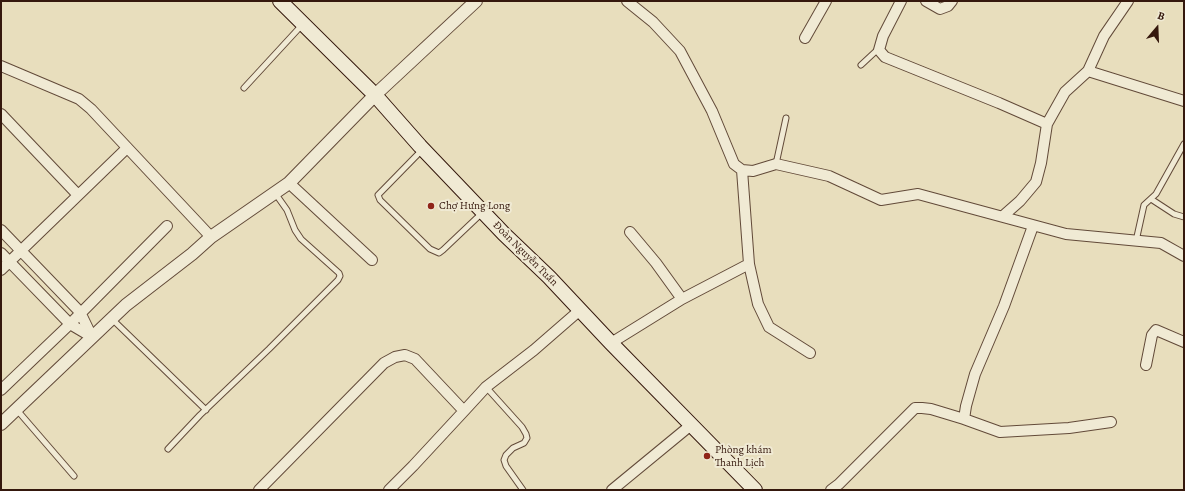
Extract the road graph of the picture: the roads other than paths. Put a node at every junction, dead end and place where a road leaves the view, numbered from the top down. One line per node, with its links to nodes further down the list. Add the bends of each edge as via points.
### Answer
1 (280, 1): 9 (main road, Đoàn Nguyễn Tuấn)
2 (476, 1): 16 (street)
3 (627, 1): 25 (street, via 653,22 680,51 712,111 734,164)
4 (826, 1): 10 (street)
5 (902, 1): 11 (street, via 883,36)
6 (926, 1): 7 (street, via 940,9)
7 (952, 1)
8 (1128, 1): 14 (street, via 1104,36)
9 (303, 24): 15 (lane); 16 (main road, Đoàn Nguyễn Tuấn)
10 (805, 38)
11 (879, 50): 12 (lane); 20 (street, via 885,57)
12 (861, 65)
13 (1, 66): 22 (street, via 79,99)
14 (1088, 70): 17 (street); 20 (street, via 1065,92)
15 (244, 88)
16 (375, 95): 23 (main road, Đoàn Nguyễn Tuấn); 26 (street)
17 (1184, 102)
18 (1, 114): 28 (street)
19 (786, 118): 24 (lane)
20 (1047, 124): 31 (street, via 1036,182)
21 (1184, 144): 29 (lane)
22 (127, 148): 28 (street); 37 (street)
23 (423, 149): 30 (main road, Đoàn Nguyễn Tuấn); 30 (lane, via 378,195 380,200 430,249 439,253)
24 (776, 164): 25 (street, via 753,171); 31 (street, via 829,176 881,200 918,194)
25 (742, 170): 44 (street)
26 (289, 184): 27 (street); 42 (street)
27 (275, 193): 37 (street); 59 (lane, via 287,210 301,239 340,276 264,355)
28 (78, 195): 39 (street)
29 (1151, 199): 32 (lane, via 1174,214); 38 (lane, via 1144,205)
30 (483, 212): 47 (main road, Đoàn Nguyễn Tuấn)
31 (1003, 216): 34 (street)
32 (1184, 217)
33 (167, 226): 48 (street)
34 (1033, 226): 38 (street, via 1066,234); 61 (street, via 1004,306 975,374)
35 (1, 230): 39 (street)
36 (630, 232): 46 (street)
37 (211, 237): 49 (street)
38 (1136, 241): 41 (street, via 1161,243)
39 (21, 251): 43 (street); 48 (street)
40 (1, 253): 43 (street)
41 (1184, 256)
42 (372, 260)
43 (9, 262): 45 (street); 50 (street)
44 (749, 264): 46 (street); 54 (street, via 758,304 769,327)
45 (1, 270)
46 (682, 298): 53 (street)
47 (580, 310): 53 (main road, Đoàn Nguyễn Tuấn); 56 (street)
48 (80, 312): 50 (street); 51 (street)
49 (112, 319): 51 (street); 59 (lane)
50 (70, 324): 51 (street); 57 (street)
51 (92, 337): 58 (street)
52 (1184, 342): 55 (street, via 1156,330 1152,335)
53 (611, 343): 64 (main road, Đoàn Nguyễn Tuấn)
54 (810, 353)
55 (1146, 365)
56 (486, 387): 60 (street); 70 (lane, via 526,434 524,443 513,448 504,460)
57 (1, 390)
58 (16, 409): 63 (street); 66 (lane)
59 (206, 410): 65 (lane)
60 (464, 411): 68 (street, via 415,359 405,355 395,357 384,363); 69 (street)
61 (964, 419): 62 (street, via 1000,432 1069,428); 72 (street, via 931,409 915,408)
62 (1111, 422)
63 (1, 424)
64 (691, 425): 67 (street); 71 (main road, Đoàn Nguyễn Tuấn)
65 (168, 449)
66 (74, 476)
67 (615, 489)
68 (259, 490)
69 (389, 490)
70 (523, 490)
71 (755, 490)
72 (831, 490)

